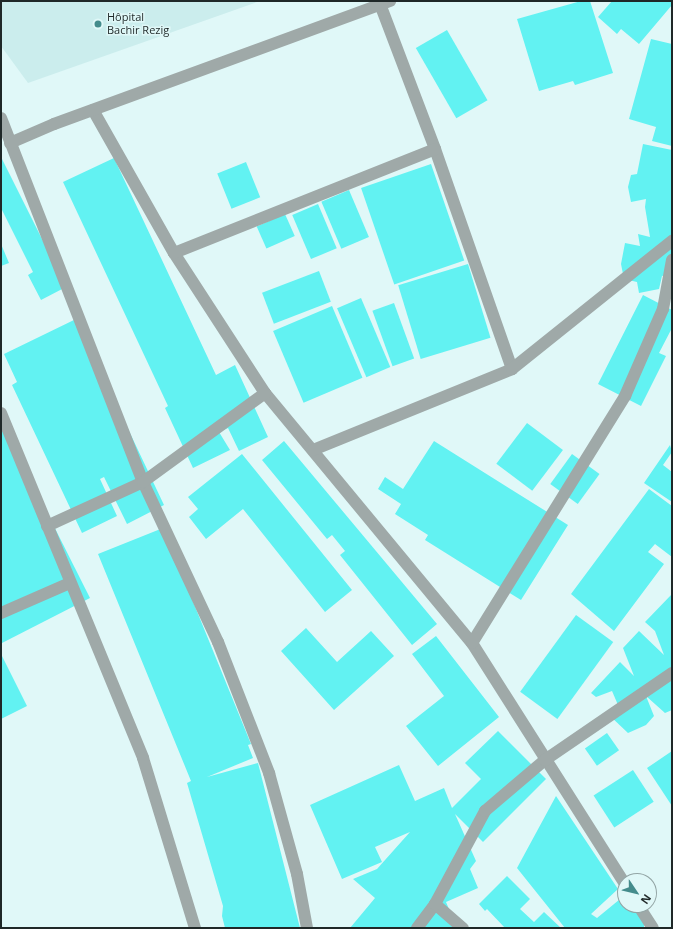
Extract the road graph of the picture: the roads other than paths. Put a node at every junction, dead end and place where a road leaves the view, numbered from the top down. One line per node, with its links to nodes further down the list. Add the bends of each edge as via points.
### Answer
1 (385, 2): 2 (street); 5 (street)
2 (93, 110): 4 (street); 7 (street)
3 (1, 118): 4 (street)
4 (10, 143): 13 (street)
5 (436, 149): 7 (street); 9 (street)
6 (672, 241): 9 (street)
7 (174, 254): 10 (street)
8 (672, 260): 17 (street, via 663,309 625,396)
9 (512, 369): 12 (street)
10 (265, 393): 12 (street); 13 (street)
11 (1, 413): 14 (street)
12 (313, 450): 17 (street)
13 (143, 482): 14 (street); 24 (street, via 218,642 269,773 297,874)
14 (47, 526): 15 (street)
15 (70, 583): 16 (street); 23 (street, via 143,758)
16 (1, 613)
17 (472, 644): 19 (street)
18 (672, 673): 19 (street)
19 (545, 760): 20 (street); 21 (street, via 485,811)
20 (618, 873)
21 (435, 904): 25 (street); 26 (street)
22 (643, 913): 27 (street)
23 (195, 928)
24 (307, 928)
25 (417, 928)
26 (463, 928)
27 (653, 928)

